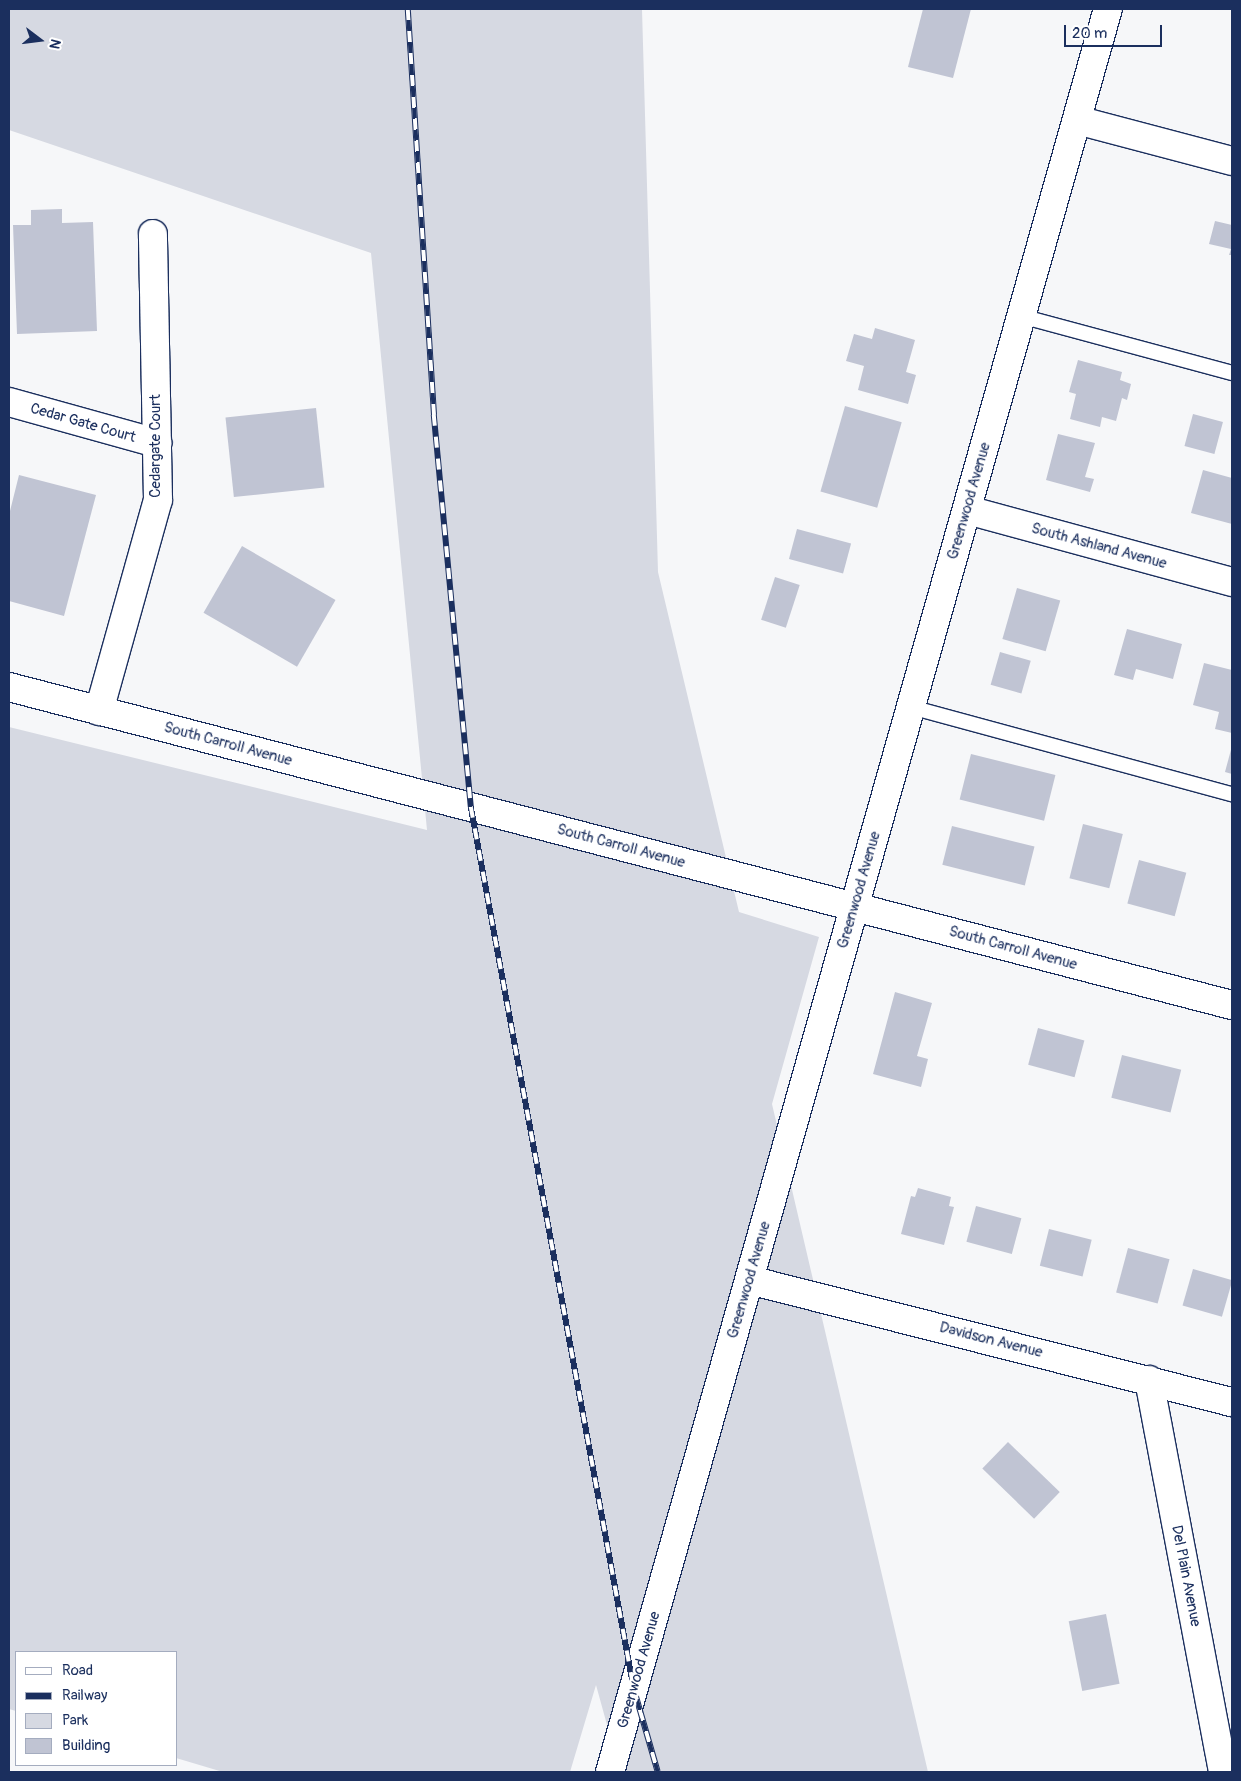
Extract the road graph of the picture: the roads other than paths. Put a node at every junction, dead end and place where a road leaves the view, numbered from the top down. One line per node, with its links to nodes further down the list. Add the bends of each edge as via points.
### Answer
1 (1108, 9): 2 (street, Greenwood Avenue)
2 (1077, 120): 3 (street); 5 (street, Greenwood Avenue)
3 (1232, 161)
4 (153, 234): 8 (street, Cedargate Court)
5 (1021, 316): 6 (lane); 9 (street, Greenwood Avenue)
6 (1232, 373)
7 (9, 402): 8 (street, Cedar Gate Court)
8 (157, 443): 13 (street, Cedargate Court, via 158,500)
9 (966, 510): 10 (street, South Ashland Avenue); 12 (street, Greenwood Avenue)
10 (1232, 582)
11 (9, 687): 13 (street, South Carroll Avenue)
12 (911, 707): 14 (lane); 15 (street, Greenwood Avenue)
13 (99, 711): 15 (street, South Carroll Avenue)
14 (1232, 794)
15 (855, 906): 16 (street, South Carroll Avenue); 17 (street, Greenwood Avenue)
16 (1232, 1005)
17 (749, 1280): 18 (street, Davidson Avenue); 20 (street, Greenwood Avenue)
18 (1149, 1380): 19 (street, Davidson Avenue); 21 (street, Del Plain Avenue)
19 (1232, 1402)
20 (610, 1772)
21 (1222, 1772)

